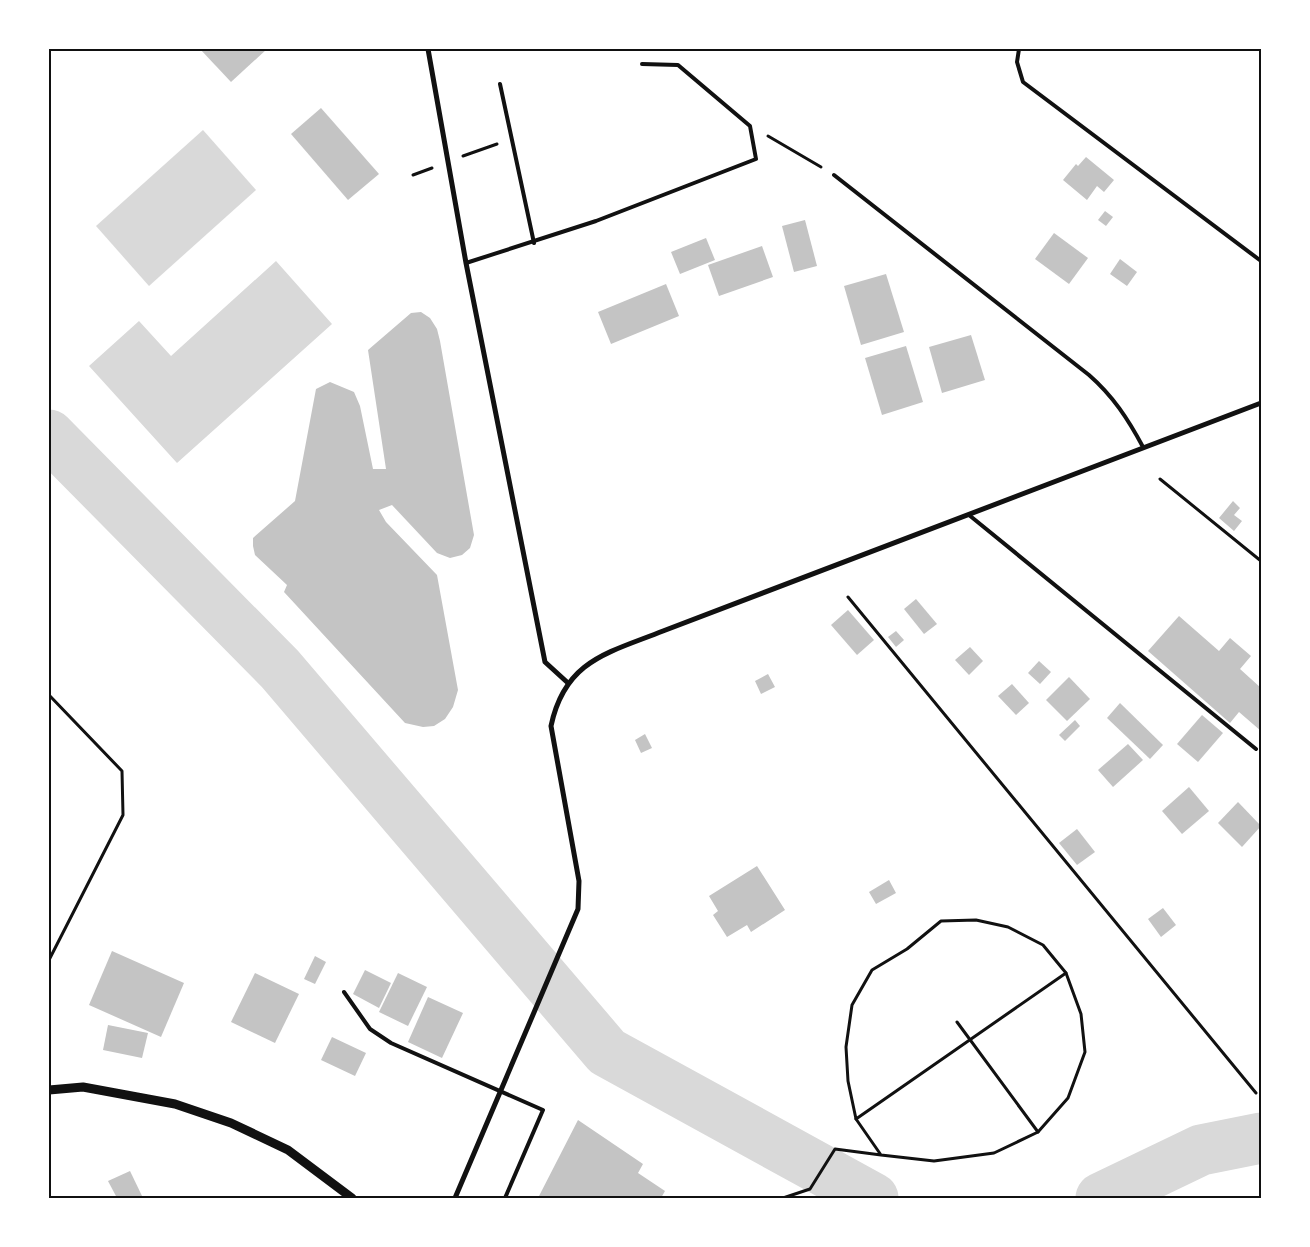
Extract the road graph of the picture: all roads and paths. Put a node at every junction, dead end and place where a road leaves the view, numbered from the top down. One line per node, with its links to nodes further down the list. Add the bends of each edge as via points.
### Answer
1 (428, 49): 9 (street)
2 (1019, 49): 8 (lane, via 1017,62 1023,82)
3 (642, 64): 5 (lane, via 678,65)
4 (500, 84): 7 (lane)
5 (750, 126): 6 (path); 7 (lane, via 756,159)
6 (834, 175): 11 (lane, via 1108,391)
7 (534, 243): 9 (lane)
8 (1261, 261)
9 (466, 263): 16 (street, via 545,662)
10 (1261, 402): 11 (street)
11 (1143, 446): 13 (street)
12 (1160, 478): 14 (path)
13 (969, 515): 16 (street, via 590,661); 18 (lane)
14 (1261, 561)
15 (848, 597): 26 (path)
16 (568, 682): 25 (street, via 555,704 551,726 579,881 578,909)
17 (49, 695): 19 (path, via 122,770 123,815)
18 (1256, 749)
19 (49, 960)
20 (1066, 973): 23 (path); 27 (path, via 1043,945 1008,927 976,920 941,921 906,949 872,970 852,1005 846,1047 848,1081); 28 (path, via 1081,1014 1085,1052 1068,1098)
21 (344, 992): 25 (lane, via 370,1029 390,1044)
22 (957, 1022): 23 (path)
23 (970, 1041): 27 (path); 28 (path)
24 (49, 1090): 30 (street, via 93,1088 176,1104 231,1123 288,1150)
25 (501, 1091): 31 (street); 32 (lane, via 543,1110)
26 (1256, 1093)
27 (856, 1119): 29 (path)
28 (1038, 1132): 29 (path, via 994,1153 934,1161)
29 (881, 1155): 33 (path, via 835,1148 810,1189)
30 (352, 1198)
31 (456, 1198)
32 (505, 1198)
33 (783, 1198)

